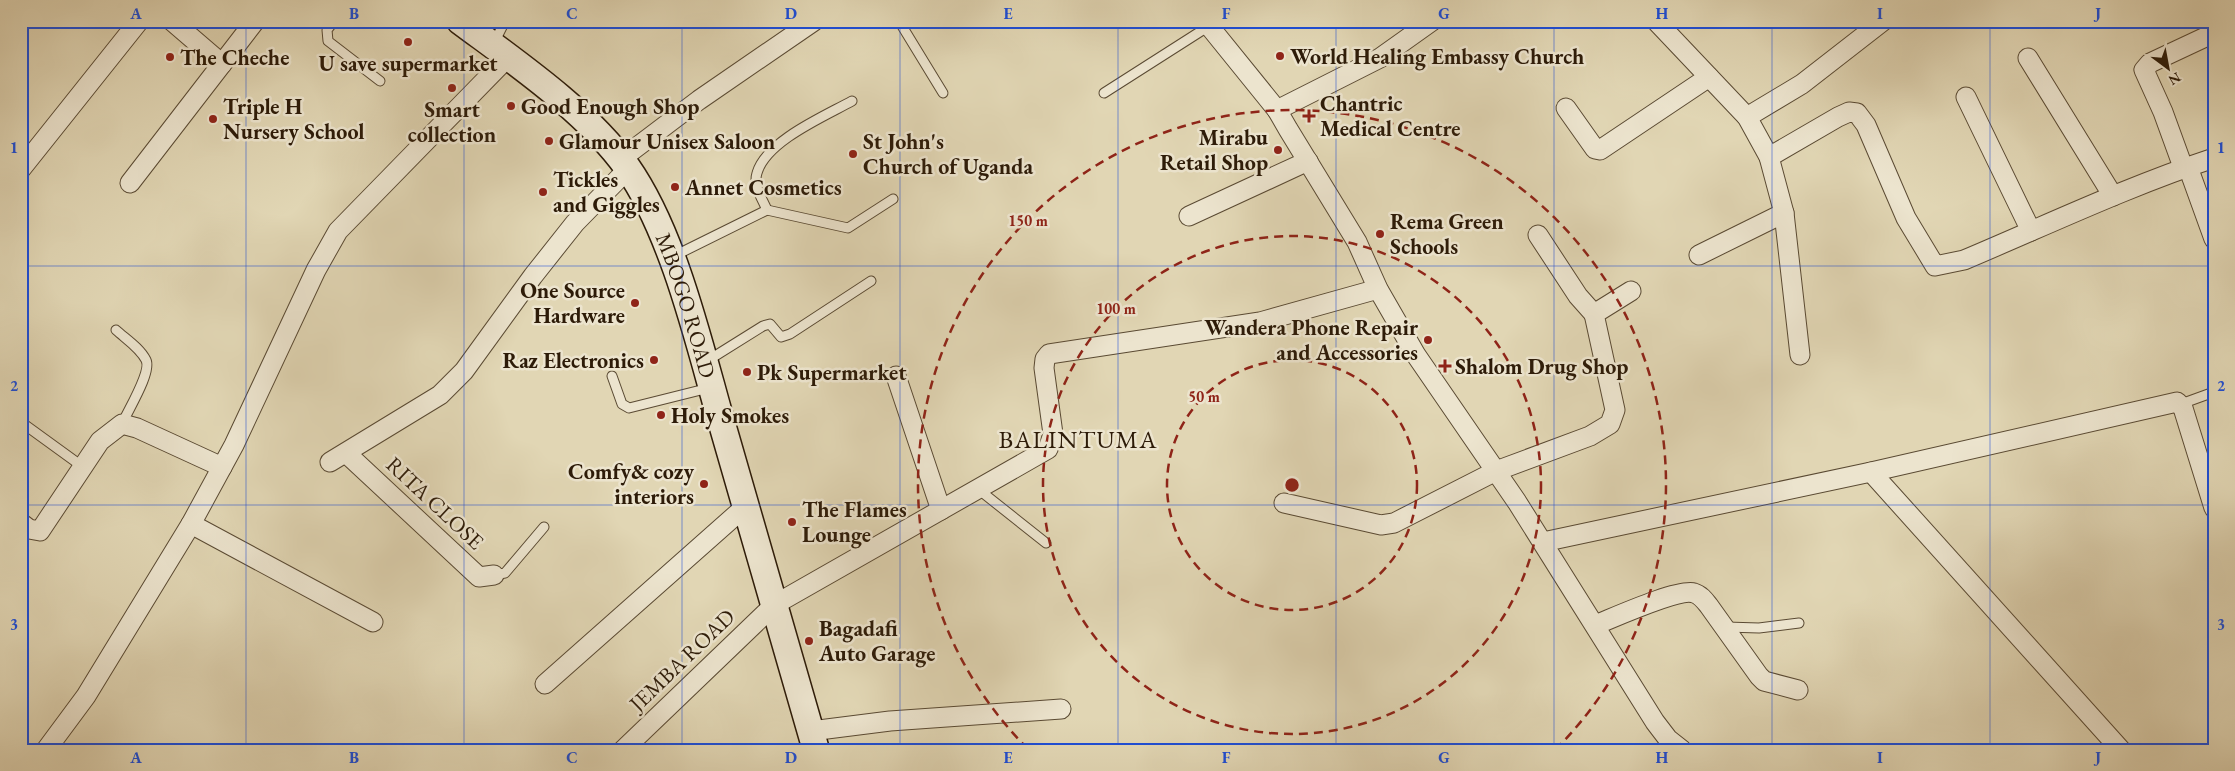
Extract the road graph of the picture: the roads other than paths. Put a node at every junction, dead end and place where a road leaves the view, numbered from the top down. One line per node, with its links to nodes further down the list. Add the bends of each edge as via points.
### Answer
1 (139, 21): 31 (street)
2 (172, 21): 16 (street)
3 (255, 21): 16 (street)
4 (334, 21): 18 (lane, via 328,30 328,41)
5 (460, 21): 14 (main road, MBOGO ROAD)
6 (505, 21): 14 (lane)
7 (814, 21): 29 (street, via 699,100)
8 (899, 21): 19 (lane)
9 (1432, 21): 24 (street, via 1380,58)
10 (1656, 21): 17 (street)
11 (1881, 22): 25 (street, via 1802,84)
12 (1207, 24): 20 (lane); 24 (street)
13 (2214, 33): 30 (street, via 2150,63 2144,70)
14 (500, 52): 29 (main road, MBOGO ROAD, via 565,103); 60 (street, via 338,231 316,270)
15 (2028, 58): 33 (street)
16 (222, 64): 32 (street)
17 (1709, 77): 23 (street, via 1600,150 1595,149); 25 (street)
18 (380, 80)
19 (943, 93)
20 (1104, 93)
21 (1966, 97): 38 (street)
22 (852, 101): 35 (lane, via 779,143 768,156 757,172 757,188)
23 (1566, 108)
24 (1276, 110): 28 (street)
25 (1746, 117): 26 (street)
26 (1769, 157): 36 (street); 38 (street, via 1838,117 1850,112 1858,113 1906,218 1935,266 1964,260)
27 (2214, 158): 30 (street)
28 (1308, 161): 37 (street); 44 (street, via 1357,242)
29 (625, 164): 42 (main road, MBOGO ROAD, via 652,211); 57 (street, via 533,276 464,371 423,407)
30 (2186, 167): 33 (street); 40 (street)
31 (21, 169)
32 (130, 183)
33 (2113, 196): 38 (street)
34 (893, 198): 35 (lane, via 848,228)
35 (768, 210): 42 (lane)
36 (1784, 213): 41 (street); 48 (street)
37 (1189, 216)
38 (2031, 231)
39 (1538, 235): 46 (street, via 1578,296)
40 (2214, 239)
41 (1699, 255)
42 (672, 258): 49 (main road, MBOGO ROAD)
43 (871, 281): 49 (lane, via 790,334 781,337 770,324 762,326)
44 (1378, 289): 61 (street, via 1416,355); 63 (street, JEMBA ROAD, via 1260,322 1050,354 1045,359 1044,368 1053,434 1051,445)
45 (1631, 291): 46 (street)
46 (1594, 314): 61 (street, via 1615,410 1610,424 1590,436)
47 (116, 330): 56 (lane, via 139,350 147,361 148,371)
48 (1800, 355)
49 (705, 363): 52 (main road, MBOGO ROAD)
50 (612, 376): 52 (lane, via 622,404 629,408)
51 (896, 376): 67 (street)
52 (712, 387): 65 (main road, MBOGO ROAD)
53 (2214, 392): 54 (lane)
54 (2181, 404): 62 (street, via 2177,402); 66 (street)
55 (21, 422): 59 (lane)
56 (122, 424): 59 (street, via 100,441); 60 (street)
57 (346, 453): 58 (street); 73 (street, RITA CLOSE, via 479,577)
58 (330, 462)
59 (83, 467): 68 (street, via 40,531)
60 (222, 467): 69 (street)
61 (1496, 471): 64 (street, via 1394,523 1381,525); 71 (street)
62 (1871, 472): 71 (street); 86 (street)
63 (978, 489): 67 (street, JEMBA ROAD); 72 (lane)
64 (1284, 504)
65 (746, 506): 74 (main road, MBOGO ROAD); 79 (street)
66 (2214, 508)
67 (941, 510): 74 (street, JEMBA ROAD)
68 (21, 523)
69 (191, 524): 75 (street); 85 (street, via 86,696)
70 (544, 527): 73 (lane, via 505,573)
71 (1543, 542): 77 (street)
72 (1046, 543)
73 (494, 575)
74 (774, 606): 82 (main road, MBOGO ROAD); 84 (street, JEMBA ROAD)
75 (372, 622)
76 (1799, 623): 78 (lane, via 1759,628)
77 (1595, 625): 78 (street, via 1668,597 1693,593 1701,597); 83 (street)
78 (1723, 626): 80 (street, via 1764,681)
79 (545, 684)
80 (1798, 690)
81 (1061, 709): 82 (street, via 890,721)
82 (813, 740)
83 (1668, 746)
84 (630, 747)
85 (46, 750)
86 (2121, 750)

